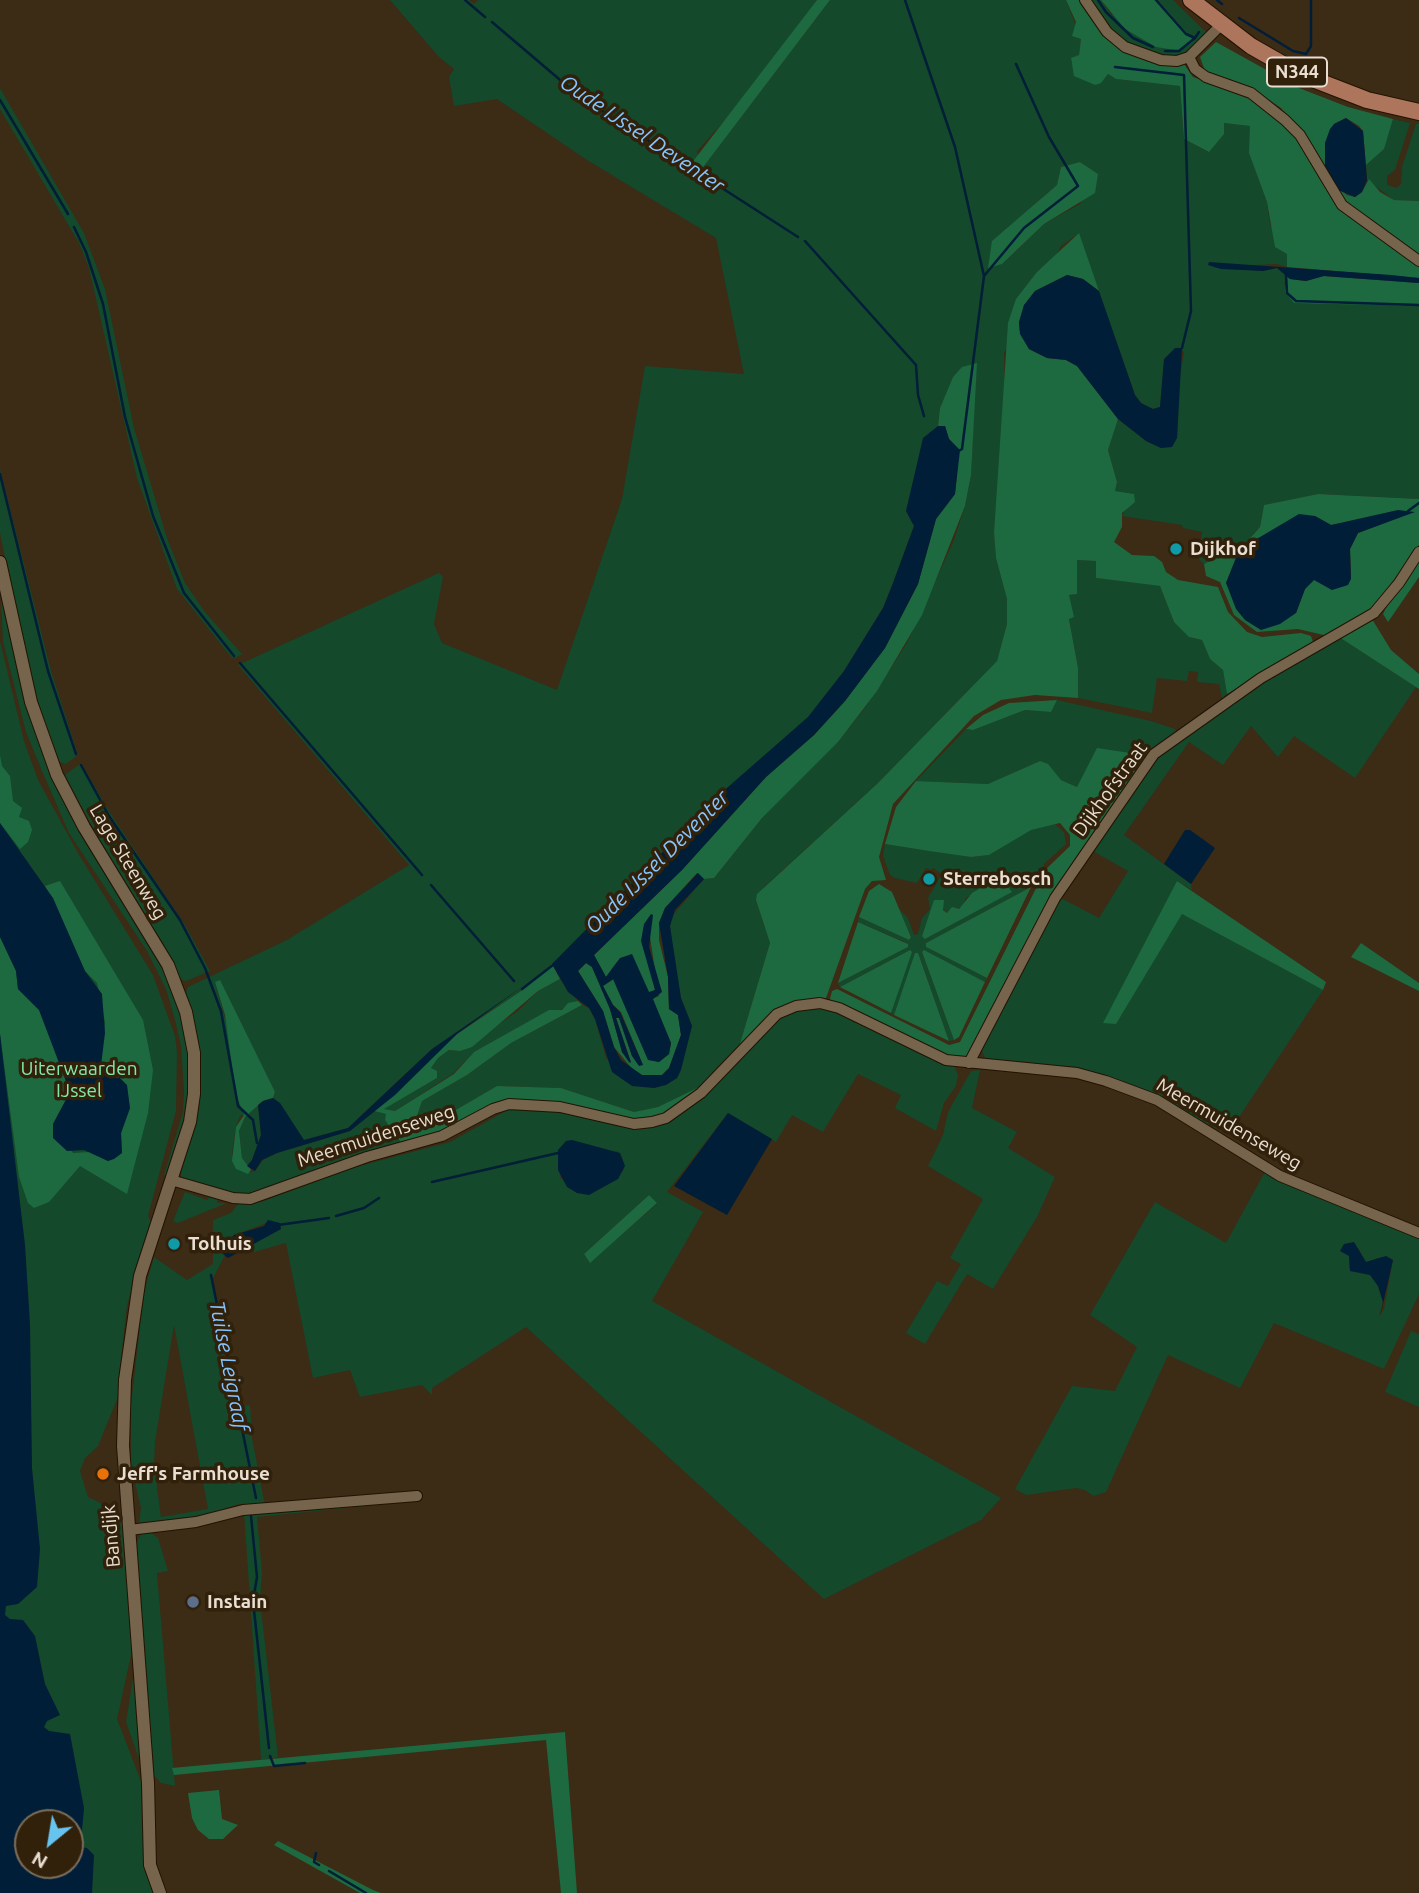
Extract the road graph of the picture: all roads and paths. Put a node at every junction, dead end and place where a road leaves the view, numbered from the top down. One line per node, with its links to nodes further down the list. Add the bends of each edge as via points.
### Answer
1 (1085, 0): 4 (street, via 1107,32 1125,47 1161,60)
2 (1191, 0): 3 (main road, N344)
3 (1221, 25): 4 (street); 5 (main road, N344, via 1273,60 1318,82)
4 (1189, 57): 6 (street, via 1199,72 1251,93 1285,120 1300,135 1342,205)
5 (1419, 113)
6 (1419, 261)
7 (1419, 552): 9 (street, Dijkhofstraat, via 1374,613 1261,678 1154,754 1055,898)
8 (0, 562): 10 (street, Lage Steenweg, via 31,702 57,775 168,965 186,1012 194,1053 194,1094)
9 (969, 1063): 10 (street, Meermuidenseweg, via 930,1054 839,1008 807,1003 777,1014 701,1093 666,1118 652,1122 627,1123 560,1107 509,1104 442,1136 250,1199); 11 (street, Meermuidenseweg, via 1077,1073 1157,1100 1290,1180)
10 (172, 1180): 13 (street, Bandijk, via 140,1276 128,1347 124,1446)
11 (1419, 1233)
12 (417, 1496): 13 (street, via 243,1510 196,1522)
13 (130, 1530): 14 (street, Bandijk, via 150,1864)
14 (160, 1893)

